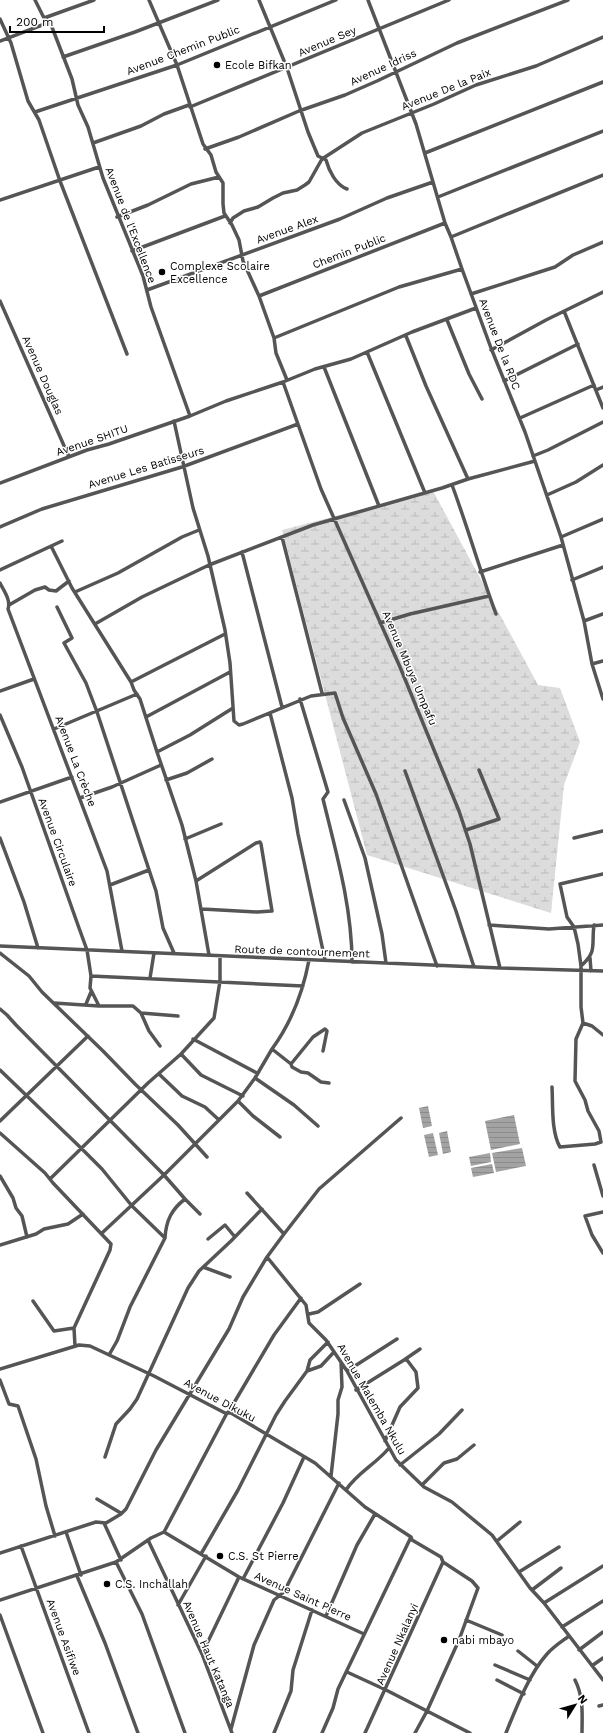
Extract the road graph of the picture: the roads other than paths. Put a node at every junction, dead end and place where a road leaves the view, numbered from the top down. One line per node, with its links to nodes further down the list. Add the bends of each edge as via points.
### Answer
1 (35, 0): 10 (street)
2 (94, 0): 10 (street)
3 (149, 0): 13 (street)
4 (218, 0): 13 (street)
5 (260, 0): 14 (street)
6 (336, 0): 14 (street, Avenue Chemin Public)
7 (368, 0): 15 (street, Avenue De la RDC)
8 (450, 0): 15 (street, Avenue Sey)
9 (568, 0): 22 (street, Avenue Idriss, via 457,43)
10 (44, 18): 12 (street)
11 (0, 19): 17 (street)
12 (50, 22): 17 (street); 19 (street, Avenue de l'Excellence)
13 (158, 24): 19 (street); 20 (street)
14 (270, 26): 20 (street, Avenue Chemin Public); 21 (street)
15 (379, 29): 21 (street, Avenue Sey); 22 (street, Avenue De la RDC)
16 (603, 37): 28 (street, Avenue De la Paix, via 536,66 476,85)
17 (9, 38): 18 (street); 27 (street, via 28,101)
18 (0, 41)
19 (63, 57): 24 (street, Avenue de l'Excellence)
20 (176, 65): 24 (street, Avenue Chemin Public); 25 (street)
21 (287, 68): 25 (street, Avenue Sey); 26 (street)
22 (395, 72): 26 (street, Avenue Idriss, via 345,95); 28 (street, Avenue De la RDC)
23 (603, 82): 32 (street)
24 (77, 100): 27 (street, Avenue Chemin Public); 30 (street, Avenue de l'Excellence)
25 (189, 106): 30 (street, Avenue Sey); 31 (street)
26 (301, 110): 31 (street, Avenue Idriss); 33 (street, via 318,156)
27 (35, 112): 37 (street)
28 (411, 113): 32 (street, Avenue De la RDC); 33 (street, Avenue De la Paix, via 362,133)
29 (603, 130): 40 (street)
30 (93, 143): 34 (street, Avenue de l'Excellence)
31 (205, 149): 36 (street, via 211,155)
32 (425, 152): 38 (street, Avenue De la RDC)
33 (322, 159): 39 (street, via 326,160 330,172 342,188); 44 (street, via 305,185 294,192 283,193 258,208 244,211)
34 (99, 167): 37 (street); 43 (street, Avenue de l'Excellence)
35 (603, 175): 46 (street)
36 (219, 177): 42 (street, via 224,186 222,204); 43 (street, via 191,184)
37 (60, 181): 41 (street); 64 (street)
38 (432, 182): 40 (street, Avenue De la RDC); 49 (street, Avenue Alex)
39 (347, 190)
40 (438, 197): 45 (street, Avenue De la RDC)
41 (0, 200)
42 (225, 216): 44 (street); 48 (street)
43 (117, 217): 48 (street, Avenue de l'Excellence)
44 (230, 222): 49 (street, via 239,240)
45 (445, 223): 46 (street, Avenue De la RDC); 54 (street, Chemin Public)
46 (451, 236): 50 (street, Avenue De la RDC)
47 (603, 242): 53 (street, via 573,255 554,267)
48 (132, 251): 51 (street, Avenue de l'Excellence)
49 (242, 255): 51 (street, Avenue Alex); 54 (street)
50 (462, 269): 53 (street, Avenue De la RDC); 60 (street, via 399,287)
51 (147, 290): 73 (street, Avenue de l'Excellence)
52 (603, 292): 57 (street)
53 (472, 294): 56 (street, Avenue De la RDC)
54 (259, 296): 60 (street)
55 (0, 301): 79 (street, Avenue Douglas)
56 (476, 308): 58 (street, Avenue SHITU); 62 (street, Avenue De la RDC)
57 (564, 311): 61 (street); 62 (street)
58 (447, 320): 59 (street, Avenue SHITU); 71 (street)
59 (406, 336): 63 (street, Avenue SHITU); 83 (street)
60 (274, 338): 66 (street, via 276,353)
61 (578, 344): 67 (street); 70 (street)
62 (491, 350): 67 (street, Avenue De la RDC)
63 (367, 352): 65 (street, Avenue SHITU); 86 (street)
64 (127, 354)
65 (324, 367): 66 (street, Avenue SHITU); 88 (street)
66 (287, 380): 68 (street, Avenue SHITU)
67 (504, 381): 74 (street, Avenue De la RDC)
68 (283, 382): 73 (street, Avenue SHITU); 77 (street, Avenue Mbuya Umpafu)
69 (603, 387): 70 (street)
70 (595, 388): 72 (street); 74 (street)
71 (482, 399)
72 (603, 408)
73 (190, 416): 75 (street, Avenue SHITU)
74 (520, 418): 78 (street, Avenue De la RDC)
75 (174, 421): 79 (street, Avenue SHITU); 82 (street)
76 (603, 422): 78 (street)
77 (298, 424): 82 (street, Avenue Les Batisseurs); 89 (street, Avenue Mbuya Umpafu, via 321,489)
78 (533, 456): 80 (street, Avenue De la RDC)
79 (69, 457): 84 (street, Avenue SHITU)
80 (535, 461): 83 (street); 87 (street, Avenue De la RDC)
81 (603, 465): 87 (street, via 576,482)
82 (184, 466): 91 (street, Avenue Les Batisseurs, via 42,510); 92 (street)
83 (468, 479): 85 (street)
84 (0, 483)
85 (452, 485): 86 (street); 102 (street, via 467,523)
86 (425, 493): 88 (street)
87 (547, 495): 94 (street, Avenue De la RDC)
88 (379, 506): 89 (street)
89 (335, 519): 93 (street); 113 (street, Avenue Mbuya Umpafu)
90 (603, 519): 94 (street)
91 (0, 528)
92 (199, 530): 99 (street); 106 (street, via 118,573)
93 (282, 537): 98 (street); 122 (street)
94 (561, 537): 96 (street, Avenue De la RDC)
95 (62, 541): 97 (street)
96 (563, 545): 102 (street); 103 (street, Avenue De la RDC)
97 (51, 546): 101 (street); 104 (street)
98 (242, 552): 99 (street); 126 (street)
99 (209, 565): 114 (street, via 142,597); 115 (street)
100 (603, 567): 103 (street)
101 (0, 570)
102 (480, 572): 107 (street)
103 (572, 580): 112 (street, Avenue De la RDC)
104 (69, 581): 106 (street); 108 (street, via 56,590 49,590 45,586)
105 (0, 583): 108 (street, Avenue La Crèche)
106 (75, 592): 114 (street)
107 (489, 596): 110 (street); 113 (street)
108 (9, 605): 119 (street, Avenue La Crèche, via 8,609)
109 (57, 607): 128 (street, via 72,638 64,643 86,683)
110 (496, 614)
111 (603, 614): 112 (street)
112 (584, 621): 117 (street, Avenue De la RDC)
113 (380, 623): 146 (street, Avenue Mbuya Umpafu)
114 (95, 624): 120 (street)
115 (225, 634): 118 (street); 120 (street)
116 (603, 661): 117 (street)
117 (592, 664): 125 (street, Avenue De la RDC)
118 (230, 672): 127 (street); 131 (street)
119 (34, 679): 121 (street); 132 (street, Avenue La Crèche)
120 (131, 682): 123 (street)
121 (0, 691)
122 (322, 693): 124 (street); 174 (street, via 335,692 343,718 374,788)
123 (136, 694): 128 (street); 131 (street)
124 (300, 699): 126 (street); 172 (street, via 328,792 323,799 348,910)
125 (603, 699)
126 (282, 707): 129 (street)
127 (233, 708): 129 (street, via 234,721 239,725); 133 (street)
128 (96, 710): 132 (street); 140 (street)
129 (270, 713): 171 (street, via 292,798)
130 (0, 715): 141 (street, Avenue Circulaire)
131 (146, 717): 133 (street)
132 (54, 729): 138 (street, Avenue La Crèche)
133 (157, 752): 135 (street)
134 (212, 759): 139 (street, via 187,773)
135 (161, 765): 139 (street); 140 (street)
136 (479, 770): 146 (street, via 499,820)
137 (405, 772): 176 (street)
138 (72, 776): 141 (street); 142 (street, Avenue La Crèche)
139 (166, 780): 150 (street)
140 (120, 783): 142 (street); 151 (street)
141 (30, 792): 144 (street); 162 (street, Avenue Circulaire)
142 (80, 798): 154 (street, Avenue La Crèche)
143 (344, 800): 173 (street, via 365,858)
144 (0, 802)
145 (221, 824): 150 (street)
146 (466, 830): 156 (street, Avenue Mbuya Umpafu)
147 (603, 831): 149 (street)
148 (0, 838): 161 (street)
149 (574, 838)
150 (185, 839): 153 (street)
151 (149, 870): 154 (street); 166 (street, via 163,928)
152 (603, 874): 159 (street, via 560,884 567,917)
153 (196, 881): 155 (street); 155 (street, via 260,842 272,911)
154 (110, 885): 163 (street, Avenue La Crèche)
155 (202, 909): 167 (street)
156 (489, 925): 159 (street); 177 (street, Avenue Mbuya Umpafu)
157 (603, 925): 158 (street)
158 (594, 926): 159 (street); 169 (street, via 594,951)
159 (574, 927): 175 (street)
160 (0, 946): 161 (street, Route de contournement)
161 (38, 948): 162 (street, Route de contournement)
162 (87, 950): 163 (street, Route de contournement); 181 (street, Avenue Circulaire)
163 (122, 951): 165 (street, Route de contournement)
164 (0, 953): 186 (street, via 29,976)
165 (154, 953): 166 (street, Route de contournement); 182 (street)
166 (174, 954): 167 (street, Route de contournement)
167 (209, 955): 168 (street, Route de contournement)
168 (220, 956): 170 (street, Route de contournement); 183 (street)
169 (590, 958): 175 (street); 179 (street)
170 (309, 960): 171 (street, Route de contournement); 184 (street)
171 (325, 960): 172 (street, Route de contournement)
172 (352, 962): 173 (street, Route de contournement)
173 (386, 963): 174 (street, Route de contournement)
174 (437, 966): 176 (street, Route de contournement)
175 (581, 966): 178 (street)
176 (474, 967): 177 (street, Route de contournement)
177 (500, 968): 178 (street, Route de contournement)
178 (582, 970): 179 (street, Route de contournement); 192 (street, via 581,1006)
179 (591, 971): 180 (street, Route de contournement)
180 (603, 971)
181 (91, 976): 182 (street); 185 (street)
182 (150, 978): 183 (street)
183 (220, 981): 184 (street); 195 (street, via 216,1016)
184 (303, 986): 197 (street, via 283,1033)
185 (91, 992): 187 (street); 188 (street)
186 (54, 1003): 187 (street); 194 (street)
187 (86, 1004): 188 (street)
188 (99, 1006): 190 (street, via 133,1006)
189 (0, 1009): 201 (street)
190 (141, 1013): 191 (street); 196 (street, via 149,1031)
191 (178, 1016)
192 (584, 1022): 193 (street); 207 (street, via 576,1039 575,1081 599,1131 601,1142 560,1147 553,1119)
193 (603, 1035)
194 (88, 1036): 201 (street); 208 (street)
195 (193, 1040): 199 (street); 203 (street)
196 (160, 1046)
197 (272, 1049): 200 (street); 203 (street)
198 (323, 1051): 200 (street, via 327,1031 325,1029 313,1037)
199 (181, 1054): 204 (street); 210 (street, via 201,1075)
200 (291, 1064): 206 (street, via 292,1067 308,1073 321,1082)
201 (57, 1066): 209 (street); 213 (street)
202 (0, 1070): 209 (street)
203 (257, 1073): 205 (street)
204 (159, 1074): 208 (street); 214 (street, via 182,1096 205,1107)
205 (255, 1078): 210 (street); 216 (street, via 294,1105)
206 (329, 1083)
207 (552, 1087)
208 (141, 1090): 213 (street); 219 (street)
209 (27, 1096): 215 (street); 220 (street)
210 (243, 1096): 211 (street)
211 (238, 1101): 214 (street); 218 (street)
212 (401, 1118): 235 (street, via 320,1189)
213 (109, 1120): 220 (street); 223 (street)
214 (219, 1120): 219 (street)
215 (0, 1122)
216 (318, 1126)
217 (0, 1132): 225 (street)
218 (280, 1137)
219 (196, 1144): 221 (street); 223 (street)
220 (81, 1148): 225 (street); 229 (street)
221 (207, 1157)
222 (594, 1165): 227 (street)
223 (164, 1175): 228 (street); 229 (street)
224 (0, 1176): 236 (street, via 22,1216)
225 (50, 1179): 232 (street)
226 (247, 1193): 230 (street)
227 (603, 1196)
228 (185, 1198): 233 (street); 238 (street, via 171,1212)
229 (132, 1206): 234 (street); 238 (street)
230 (262, 1209): 235 (street); 237 (street)
231 (603, 1212): 241 (street, via 585,1216 592,1235)
232 (83, 1214): 234 (street); 236 (street, via 68,1224 44,1229)
233 (200, 1214)
234 (102, 1233): 249 (street, via 111,1243 110,1250)
235 (284, 1234): 242 (street)
236 (27, 1237): 240 (street)
237 (235, 1237): 239 (street, via 225,1225); 243 (street)
238 (165, 1238): 255 (street, via 130,1307)
239 (208, 1239)
240 (0, 1245)
241 (603, 1253)
242 (267, 1257): 246 (street, Avenue Malemba Nkulu); 264 (street, via 243,1296 229,1329)
243 (203, 1267): 244 (street); 261 (street, via 188,1288)
244 (230, 1278)
245 (360, 1284): 248 (street, via 325,1308)
246 (301, 1298): 248 (street, Avenue Malemba Nkulu); 266 (street, via 274,1335)
247 (33, 1301): 249 (street, via 54,1331)
248 (309, 1314): 251 (street, Avenue Malemba Nkulu, via 309,1323)
249 (74, 1328): 252 (street)
250 (397, 1339): 260 (street)
251 (328, 1342): 254 (street, Avenue Malemba Nkulu); 259 (street, via 310,1360)
252 (75, 1346): 255 (street, Avenue Dikuku, via 85,1344); 258 (street, Avenue Dikuku)
253 (420, 1349): 256 (street)
254 (334, 1352): 257 (street, Avenue Malemba Nkulu); 259 (street, via 321,1366)
255 (109, 1356): 261 (street, Avenue Dikuku)
256 (404, 1360): 263 (street); 268 (street, via 407,1360 416,1372 419,1386 400,1407)
257 (341, 1362): 260 (street, Avenue Malemba Nkulu); 274 (street, via 342,1387 338,1400)
258 (0, 1369)
259 (307, 1371): 267 (street, via 285,1401)
260 (347, 1371): 263 (street, Avenue Malemba Nkulu)
261 (149, 1374): 264 (street, Avenue Dikuku); 271 (street, via 134,1404 118,1422)
262 (0, 1380): 285 (street, via 9,1403 18,1406 36,1459)
263 (356, 1390): 268 (street, Avenue Malemba Nkulu)
264 (189, 1394): 266 (street, Avenue Dikuku); 279 (street, via 153,1455 132,1500)
265 (462, 1410): 273 (street, via 439,1434)
266 (228, 1413): 267 (street, Avenue Dikuku); 284 (street)
267 (266, 1434): 272 (street, Avenue Dikuku); 292 (street, via 238,1490)
268 (385, 1441): 270 (street, Avenue Malemba Nkulu)
269 (474, 1445): 276 (street, via 457,1459 444,1463)
270 (389, 1448): 273 (street, Avenue Malemba Nkulu); 277 (street, via 381,1458 358,1475)
271 (105, 1457)
272 (304, 1457): 274 (street, Avenue Dikuku); 302 (street)
273 (400, 1465): 276 (street, Avenue Malemba Nkulu)
274 (330, 1476): 275 (street, Avenue Dikuku)
275 (339, 1483): 277 (street, Avenue Dikuku); 305 (street, via 284,1592)
276 (422, 1485): 288 (street, Avenue Malemba Nkulu, via 452,1502 482,1525)
277 (346, 1490): 280 (street, Avenue Dikuku)
278 (97, 1499): 279 (street)
279 (121, 1514): 282 (street)
280 (375, 1514): 286 (street, Avenue Dikuku); 312 (street, via 357,1545)
281 (520, 1522): 288 (street)
282 (104, 1523): 283 (street, via 96,1522); 294 (street)
283 (66, 1532): 285 (street); 300 (street)
284 (164, 1532): 287 (street); 292 (street, Avenue Saint Pierre)
285 (55, 1536): 289 (street)
286 (411, 1537): 296 (street, Avenue Dikuku, via 441,1557); 316 (street)
287 (148, 1540): 294 (street); 309 (street, Avenue Haut Katanga)
288 (497, 1541): 299 (street, Avenue Malemba Nkulu)
289 (21, 1546): 291 (street); 303 (street, Avenue Asifiwe)
290 (559, 1547): 299 (street)
291 (0, 1553)
292 (201, 1554): 293 (street, Avenue Saint Pierre)
293 (206, 1556): 301 (street, Avenue Saint Pierre); 309 (street)
294 (121, 1560): 295 (street)
295 (116, 1562): 300 (street); 338 (street, via 142,1614)
296 (443, 1562): 313 (street, Avenue Dikuku, via 478,1586); 331 (street, Avenue Nkalanyi)
297 (603, 1566): 308 (street)
298 (561, 1568): 304 (street)
299 (519, 1572): 304 (street, Avenue Malemba Nkulu)
300 (79, 1576): 303 (street); 337 (street)
301 (239, 1577): 302 (street, Avenue Saint Pierre); 321 (street)
302 (243, 1579): 305 (street, Avenue Saint Pierre)
303 (37, 1589): 306 (street); 336 (street, Avenue Asifiwe)
304 (532, 1590): 308 (street, Avenue Malemba Nkulu)
305 (279, 1596): 310 (street, Avenue Saint Pierre); 334 (street, via 274,1600 254,1645)
306 (0, 1600)
307 (603, 1601): 314 (street)
308 (544, 1603): 314 (street, Avenue Malemba Nkulu)
309 (178, 1605): 321 (street, Avenue Haut Katanga)
310 (312, 1610): 312 (street, Avenue Saint Pierre); 339 (street, via 293,1670 291,1694)
311 (0, 1615): 335 (street)
312 (326, 1616): 316 (street, Avenue Saint Pierre)
313 (466, 1620): 317 (street); 333 (street)
314 (562, 1627): 318 (street, Avenue Malemba Nkulu)
315 (603, 1632): 319 (street)
316 (364, 1634): 326 (street)
317 (502, 1635)
318 (568, 1636): 319 (street, Avenue Malemba Nkulu); 324 (street)
319 (580, 1650): 325 (street, Avenue Malemba Nkulu)
320 (518, 1651): 324 (street)
321 (202, 1654): 334 (street, Avenue Haut Katanga)
322 (603, 1658): 325 (street)
323 (495, 1665): 328 (street)
324 (537, 1666): 328 (street)
325 (592, 1666): 330 (street, Avenue Malemba Nkulu)
326 (347, 1672): 331 (street); 340 (street)
327 (497, 1680): 332 (street)
328 (530, 1680): 332 (street)
329 (574, 1680): 345 (street, via 583,1705)
330 (603, 1680)
331 (386, 1690): 333 (street); 341 (street, Avenue Nkalanyi)
332 (524, 1694): 344 (street)
333 (427, 1711): 342 (street); 343 (street)
334 (231, 1731)
335 (43, 1733)
336 (89, 1733)
337 (138, 1733)
338 (185, 1733)
339 (274, 1733)
340 (322, 1733)
341 (365, 1733)
342 (415, 1733)
343 (470, 1733)
344 (506, 1733)
345 (582, 1733)

